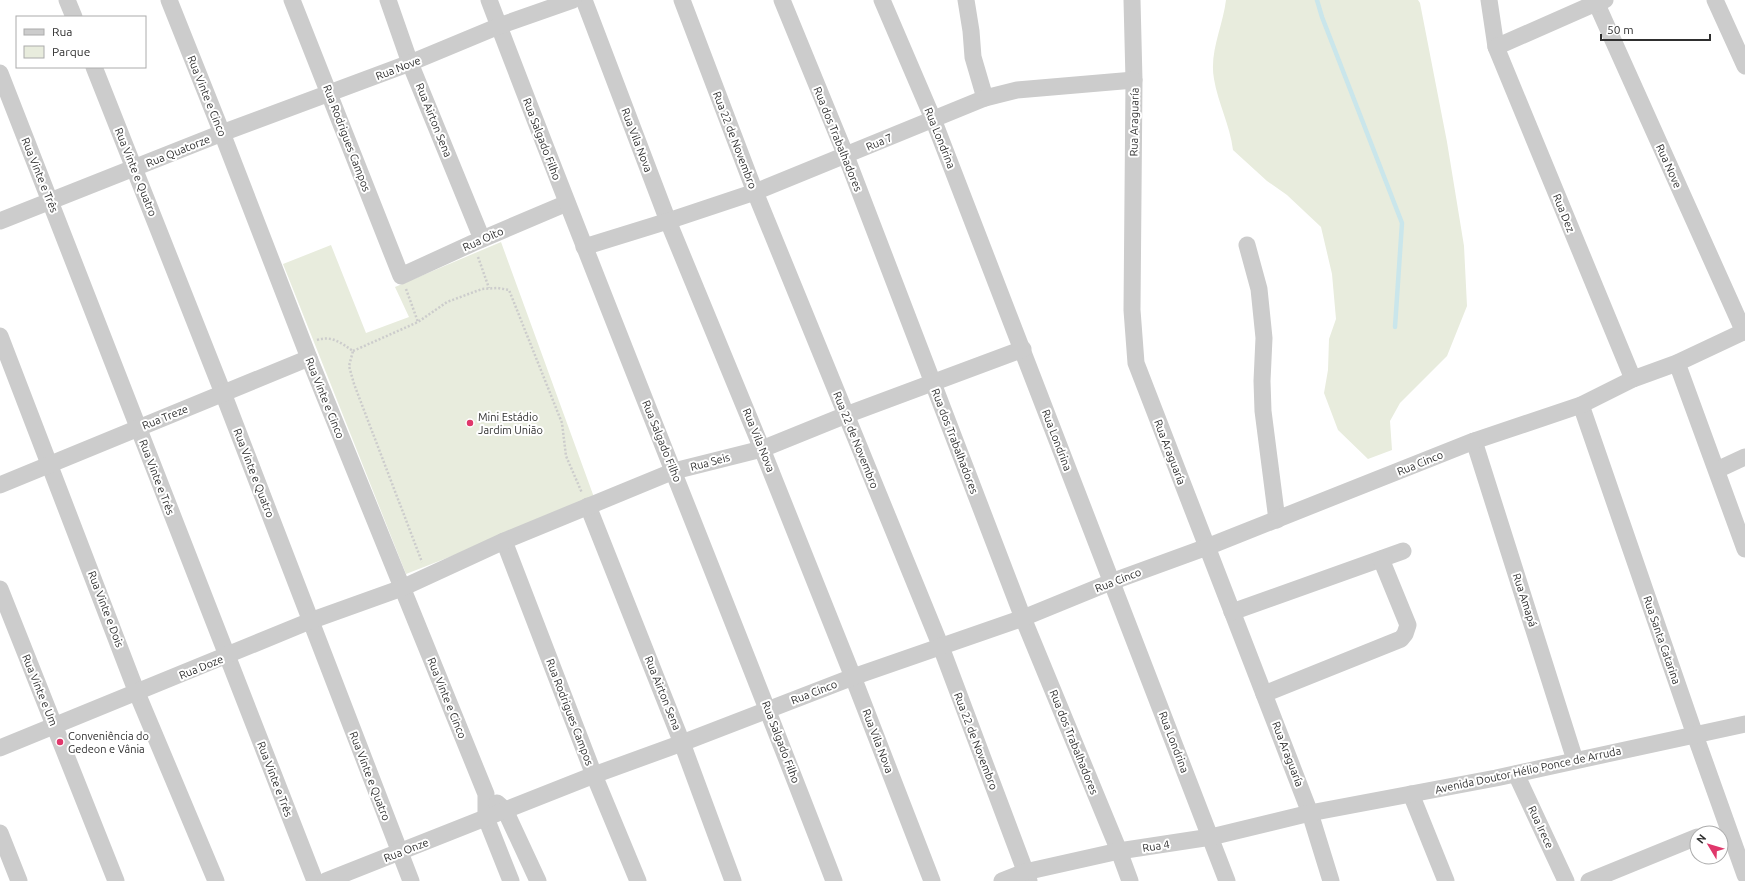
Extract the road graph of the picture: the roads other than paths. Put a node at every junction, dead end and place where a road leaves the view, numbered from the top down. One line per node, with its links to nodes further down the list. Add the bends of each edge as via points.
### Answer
1 (67, 0): 16 (street)
2 (169, 0): 27 (street, Rua Vinte e Cinco)
3 (292, 0): 24 (street, Rua Rodrigues Campos)
4 (388, 0): 19 (street, Rua Airton Sena)
5 (489, 0): 17 (street, Rua Salgado Filho)
6 (573, 0): 17 (street, Rua Nove)
7 (584, 0): 34 (street, Rua Vila Nova)
8 (682, 0): 30 (street, Rua 22 de Novembro)
9 (782, 0): 28 (street, Rua dos Trabalhadores)
10 (882, 0): 26 (street, Rua Londrina)
11 (966, 0): 25 (street, via 973,58)
12 (1132, 0): 23 (street, Rua Araguaría)
13 (1489, 0): 18 (street, Rua Dez)
14 (1715, 0): 20 (street)
15 (1599, 1): 18 (street); 39 (street, Rua Nove)
16 (74, 16)
17 (499, 26): 19 (street, Rua Nove); 32 (street, Rua Salgado Filho)
18 (1496, 47): 44 (street, Rua Dez)
19 (410, 63): 24 (street, Rua Nove); 35 (street, Rua Airton Sena)
20 (1745, 66)
21 (94, 68): 29 (street, Rua Vinte e Quatro)
22 (0, 73): 31 (street, Rua Vinte e Três)
23 (1134, 80): 25 (street, Rua 7, via 1017,90); 60 (street, Rua Araguaría, via 1132,310 1136,363)
24 (329, 94): 27 (street, Rua Nove); 38 (street, Rua Rodrigues Campos)
25 (985, 98): 26 (street, Rua 7)
26 (933, 119): 28 (street, Rua 7); 41 (street, Rua Londrina)
27 (222, 133): 29 (street, Rua Quatorze); 42 (street, Rua Vinte e Cinco)
28 (846, 156): 30 (street, Rua 7); 45 (street, Rua dos Trabalhadores)
29 (135, 168): 31 (street, Rua Quatorze); 46 (street, Rua Vinte e Quatro)
30 (755, 192): 34 (street, Rua 7); 48 (street, Rua 22 de Novembro)
31 (51, 201): 33 (street, Rua Quatorze); 49 (street, Rua Vinte e Três)
32 (567, 203): 35 (street, Rua Oito); 37 (street, Rua Salgado Filho)
33 (0, 221)
34 (668, 221): 37 (street, Rua 7); 51 (street, Rua Vila Nova)
35 (477, 241): 38 (street, Rua Oito)
36 (1247, 245): 58 (street, via 1259,289 1264,338 1263,411)
37 (584, 247): 55 (street, Rua Salgado Filho)
38 (401, 276)
39 (1744, 332): 43 (street, Rua Cinco)
40 (0, 336): 53 (street, Rua Vinte e Dois)
41 (1023, 349): 45 (street, Rua Seis); 64 (street, Rua Londrina)
42 (306, 351): 46 (street, Rua Treze); 65 (street, Rua Vinte e Cinco)
43 (1677, 363): 44 (street, Rua Cinco); 54 (street)
44 (1633, 379): 47 (street, Rua Cinco)
45 (933, 384): 48 (street, Rua Seis); 68 (street, Rua dos Trabalhadores)
46 (223, 393): 49 (street, Rua Treze); 69 (street, Rua Vinte e Quatro)
47 (1581, 405): 50 (street, Rua Cinco); 78 (street, Rua Santa Catarina)
48 (846, 416): 51 (street, Rua Seis); 70 (street, Rua 22 de Novembro)
49 (138, 428): 53 (street, Rua Treze); 71 (street, Rua Vinte e Três)
50 (1474, 441): 58 (street, Rua Cinco); 81 (street, Rua Amapá)
51 (762, 449): 55 (street, Rua Seis); 72 (street, Rua Vila Nova)
52 (1745, 457): 54 (street)
53 (51, 464): 56 (street, Rua Treze); 73 (street, Rua Vinte e Dois)
54 (1717, 470): 61 (street)
55 (674, 472): 57 (street, Rua Seis); 75 (street, Rua Salgado Filho)
56 (0, 485)
57 (588, 506): 59 (street, Rua Seis); 79 (street, Rua Airton Sena)
58 (1277, 520): 60 (street, Rua Cinco)
59 (504, 541): 65 (street, Rua Seis); 83 (street, Rua Rodrigues Campos)
60 (1207, 547): 64 (street, Rua Cinco); 67 (street, Rua Araguaría)
61 (1745, 549)
62 (1403, 551): 63 (street)
63 (1381, 559): 67 (street); 74 (street, via 1408,625 1401,639)
64 (1111, 582): 68 (street, Rua Cinco); 90 (street, Rua Londrina)
65 (402, 588): 69 (street, Rua Doze); 84 (street, Rua Vinte e Cinco)
66 (0, 589): 77 (street, Rua Vinte e Um)
67 (1232, 612): 74 (street, Rua Araguaría)
68 (1023, 618): 70 (street, Rua Cinco); 92 (street, Rua dos Trabalhadores)
69 (310, 621): 71 (street, Rua Doze); 93 (street, Rua Vinte e Quatro)
70 (941, 647): 72 (street, Rua Cinco); 95 (street, Rua 22 de Novembro)
71 (227, 656): 73 (street, Rua Doze); 99 (street, Rua Vinte e Três)
72 (853, 677): 75 (street, Rua Cinco); 107 (street, Rua Vila Nova)
73 (137, 693): 77 (street, Rua Doze); 98 (street, Rua Vinte e Dois)
74 (1264, 694): 87 (street, Rua Araguaría)
75 (768, 710): 79 (street, Rua Cinco); 106 (street, Rua Salgado Filho)
76 (1745, 724): 78 (street, Avenida Doutor Hélio Ponce de Arruda)
77 (54, 725): 80 (street, Rua Doze); 97 (street, Rua Vinte e Um)
78 (1695, 735): 81 (street, Avenida Doutor Hélio Ponce de Arruda); 94 (street, Rua Santa Catarina)
79 (682, 743): 83 (street, Rua Cinco); 105 (street, Rua Airton Sena)
80 (0, 748)
81 (1575, 760): 82 (street, Avenida Doutor Hélio Ponce de Arruda)
82 (1516, 774): 85 (street, Avenida Doutor Hélio Ponce de Arruda); 113 (street, Rua Irece)
83 (594, 775): 86 (street, Rua Cinco); 104 (street, Rua Rodrigues Campos)
84 (486, 794): 86 (street, Rua Vinte e Cinco); 88 (street, Rua Vinte e Cinco)
85 (1411, 794): 87 (street, Avenida Doutor Hélio Ponce de Arruda); 112 (street)
86 (506, 810): 88 (street, Rua Cinco); 103 (street, Rua Vinte e Cinco)
87 (1310, 813): 90 (street, Rua 4); 111 (street, Rua Araguaría)
88 (486, 818): 93 (street, Rua Onze); 102 (street, Rua Vinte e Cinco)
89 (0, 833): 96 (street)
90 (1211, 837): 92 (street, Rua 4); 110 (street, Rua Londrina)
91 (1689, 840): 114 (street)
92 (1119, 851): 95 (street, Rua 4); 109 (street, Rua dos Trabalhadores)
93 (399, 852): 100 (street, Rua Onze); 101 (street, Rua Vinte e Quatro)
94 (1745, 875)
95 (1027, 876): 108 (street, Rua 4)
96 (19, 881)
97 (116, 881)
98 (216, 881)
99 (315, 881)
100 (326, 881)
101 (411, 881)
102 (511, 881)
103 (538, 881)
104 (638, 881)
105 (733, 881)
106 (834, 881)
107 (932, 881)
108 (1002, 881)
109 (1130, 881)
110 (1228, 881)
111 (1331, 881)
112 (1446, 881)
113 (1566, 881)
114 (1589, 881)

